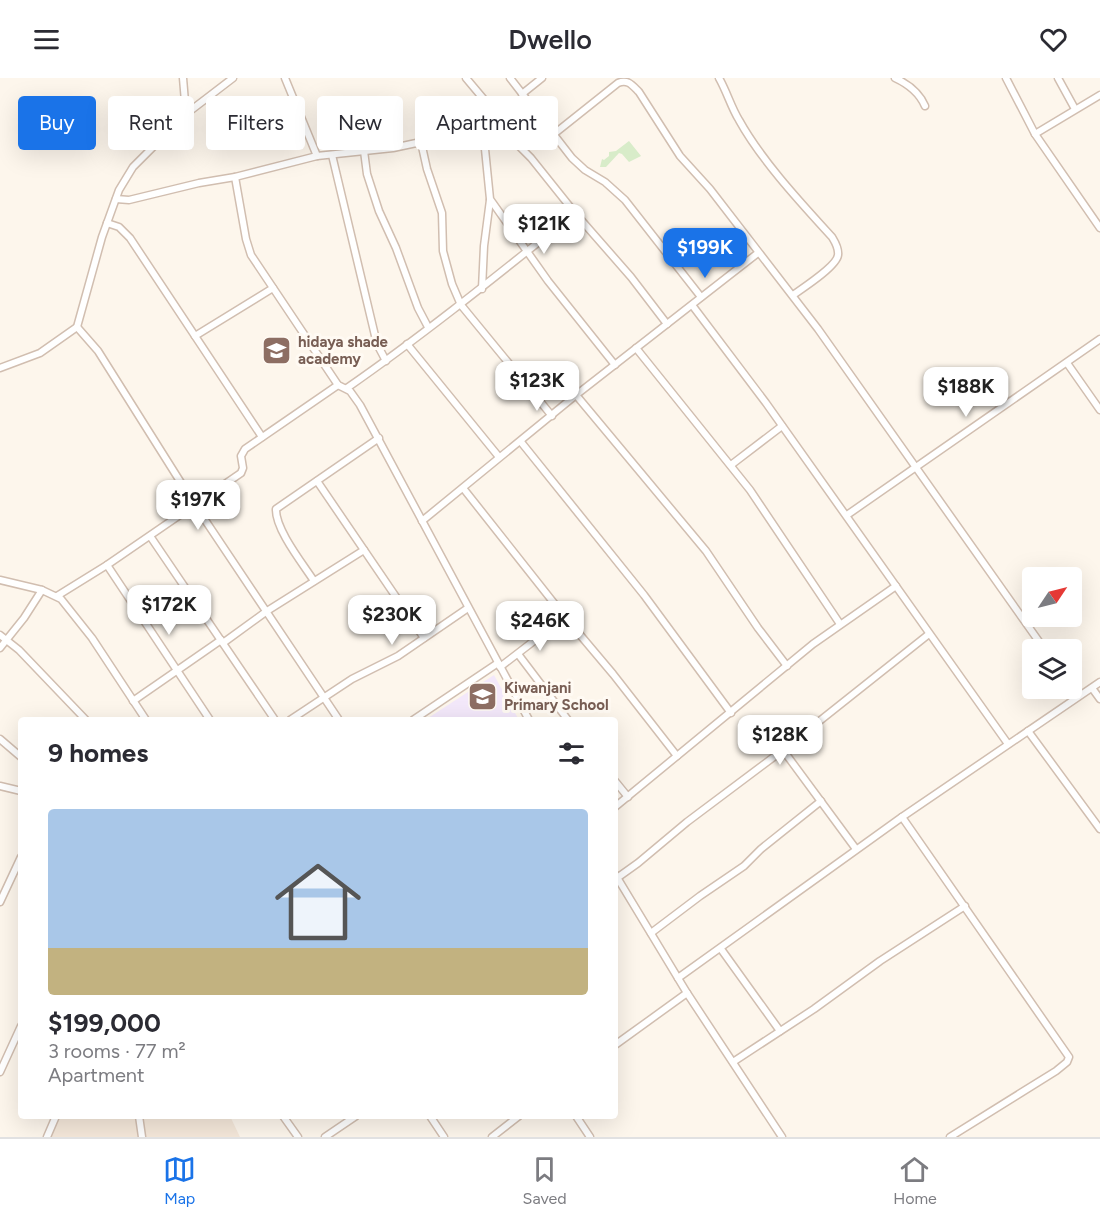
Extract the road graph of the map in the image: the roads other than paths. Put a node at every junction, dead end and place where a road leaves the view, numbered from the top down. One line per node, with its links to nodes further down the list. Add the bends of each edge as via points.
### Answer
1 (183, 78): 13 (street)
2 (233, 78): 16 (street)
3 (285, 78): 28 (street)
4 (466, 78): 14 (street)
5 (510, 78): 11 (street)
6 (542, 78): 11 (street)
7 (719, 78): 39 (street, via 747,133 837,246 834,264)
8 (895, 78): 15 (street, via 920,96)
9 (1006, 78): 19 (street)
10 (1058, 78): 17 (street)
11 (522, 94)
12 (1100, 95): 17 (street)
13 (184, 96)
14 (481, 96)
15 (925, 106)
16 (194, 108)
17 (1075, 109): 19 (street)
18 (558, 131): 36 (street, via 618,83 631,84 680,156)
19 (1035, 134): 34 (street)
20 (558, 139): 40 (street, via 579,164 625,200)
21 (415, 143): 26 (street)
22 (148, 150): 30 (street, via 133,167)
23 (423, 150): 42 (street, via 442,213 443,251)
24 (485, 150): 31 (street)
25 (523, 150): 32 (street)
26 (364, 151): 27 (street); 45 (street, via 379,211)
27 (332, 155): 28 (street); 50 (street, via 377,344)
28 (317, 156): 29 (street)
29 (235, 177): 30 (street, via 129,200); 37 (street, via 248,247)
30 (116, 199): 33 (street)
31 (490, 199): 35 (street); 38 (street)
32 (575, 213): 35 (street); 43 (street)
33 (107, 223): 44 (street); 46 (street, via 127,234)
34 (1100, 228)
35 (527, 251): 38 (street); 52 (street)
36 (758, 253): 39 (street); 40 (street)
37 (273, 288): 46 (street); 54 (street)
38 (482, 289): 42 (street)
39 (793, 295): 65 (street)
40 (701, 297): 41 (street)
41 (692, 305): 43 (street); 59 (street)
42 (461, 306): 45 (street); 58 (street)
43 (667, 324): 49 (street)
44 (77, 327): 53 (street, via 33,357); 68 (street, via 98,351)
45 (428, 327): 48 (street)
46 (195, 336): 60 (street)
47 (1100, 339): 51 (street)
48 (407, 344): 50 (street); 63 (street)
49 (636, 348): 52 (street); 64 (street)
50 (386, 361): 55 (street)
51 (1066, 363): 57 (street); 65 (street)
52 (615, 365): 56 (street)
53 (0, 368)
54 (338, 384): 55 (street); 60 (street)
55 (347, 388): 61 (street)
56 (576, 395): 58 (street); 91 (street, via 706,551)
57 (1100, 410)
58 (552, 416): 62 (street)
59 (782, 426): 64 (street); 69 (street)
60 (262, 437): 68 (street, via 242,453 241,473)
61 (379, 438): 66 (street); 70 (street)
62 (521, 442): 63 (street); 100 (street, via 651,604)
63 (499, 457): 67 (street)
64 (731, 465): 82 (street)
65 (915, 466): 69 (street); 86 (street)
66 (317, 481): 72 (street); 75 (street, via 279,506 276,513)
67 (463, 488): 70 (street); 81 (street)
68 (195, 505): 71 (street); 80 (street)
69 (847, 515): 76 (street)
70 (422, 521): 79 (street)
71 (150, 536): 73 (street); 87 (street)
72 (364, 550): 75 (street); 85 (street)
73 (107, 565): 78 (street); 92 (street)
74 (0, 580): 77 (street)
75 (314, 581): 80 (street)
76 (896, 586): 82 (street); 83 (street)
77 (42, 590): 78 (street); 84 (street, via 24,618)
78 (57, 596): 99 (street, via 82,625)
79 (468, 608): 85 (street); 90 (street)
80 (267, 611): 87 (street); 96 (street)
81 (565, 617): 89 (street); 115 (street)
82 (840, 624): 91 (street)
83 (929, 634): 112 (street); 113 (street)
84 (3, 637): 88 (street); 101 (street)
85 (424, 638): 96 (street)
86 (1038, 639)
87 (222, 641): 92 (street); 104 (street)
88 (0, 648)
89 (518, 654): 90 (street); 109 (street)
90 (499, 665): 107 (street); 108 (street)
91 (787, 666): 100 (street)
92 (178, 672): 99 (street); 103 (street)
93 (1100, 682): 94 (street)
94 (1092, 688): 95 (street); 98 (street)
95 (1082, 694)
96 (324, 698): 105 (street); 106 (street)
97 (1074, 699): 110 (street)
98 (1100, 699)
99 (133, 701): 102 (street)
100 (731, 713): 115 (street)
101 (83, 717)
102 (144, 717)
103 (208, 717)
104 (273, 717)
105 (296, 717)
106 (337, 717)
107 (418, 717)
108 (527, 717)
109 (566, 717)
110 (1028, 731): 112 (street); 123 (street)
111 (0, 739): 114 (street)
112 (1008, 744): 122 (street)
113 (783, 750): 120 (street); 126 (street, via 638,864)
114 (18, 754)
115 (677, 756): 119 (street)
116 (618, 785): 119 (street)
117 (0, 786): 118 (street)
118 (18, 790)
119 (628, 797): 121 (street)
120 (821, 801): 124 (street); 130 (street, via 744,866)
121 (618, 805)
122 (902, 817): 124 (street); 129 (street)
123 (1100, 829)
124 (856, 849): 131 (street)
125 (18, 863): 128 (street)
126 (618, 875)
127 (618, 879): 130 (street)
128 (0, 902)
129 (965, 906): 134 (street); 154 (street, via 1053,1030 1069,1059)
130 (651, 933): 132 (street)
131 (721, 949): 132 (street); 134 (street)
132 (678, 978): 133 (street)
133 (687, 993): 136 (street); 137 (street)
134 (780, 1031): 137 (street)
135 (18, 1033): 138 (street)
136 (618, 1043)
137 (734, 1062): 153 (street)
138 (0, 1072)
139 (55, 1119): 147 (street)
140 (139, 1119): 148 (street)
141 (285, 1119): 149 (street)
142 (352, 1119): 150 (street)
143 (432, 1119): 146 (street)
144 (515, 1119): 151 (street)
145 (578, 1119): 152 (street)
146 (440, 1136)
147 (47, 1137)
148 (142, 1137)
149 (298, 1137)
150 (325, 1137)
151 (492, 1137)
152 (590, 1137)
153 (782, 1137)
154 (950, 1137)

